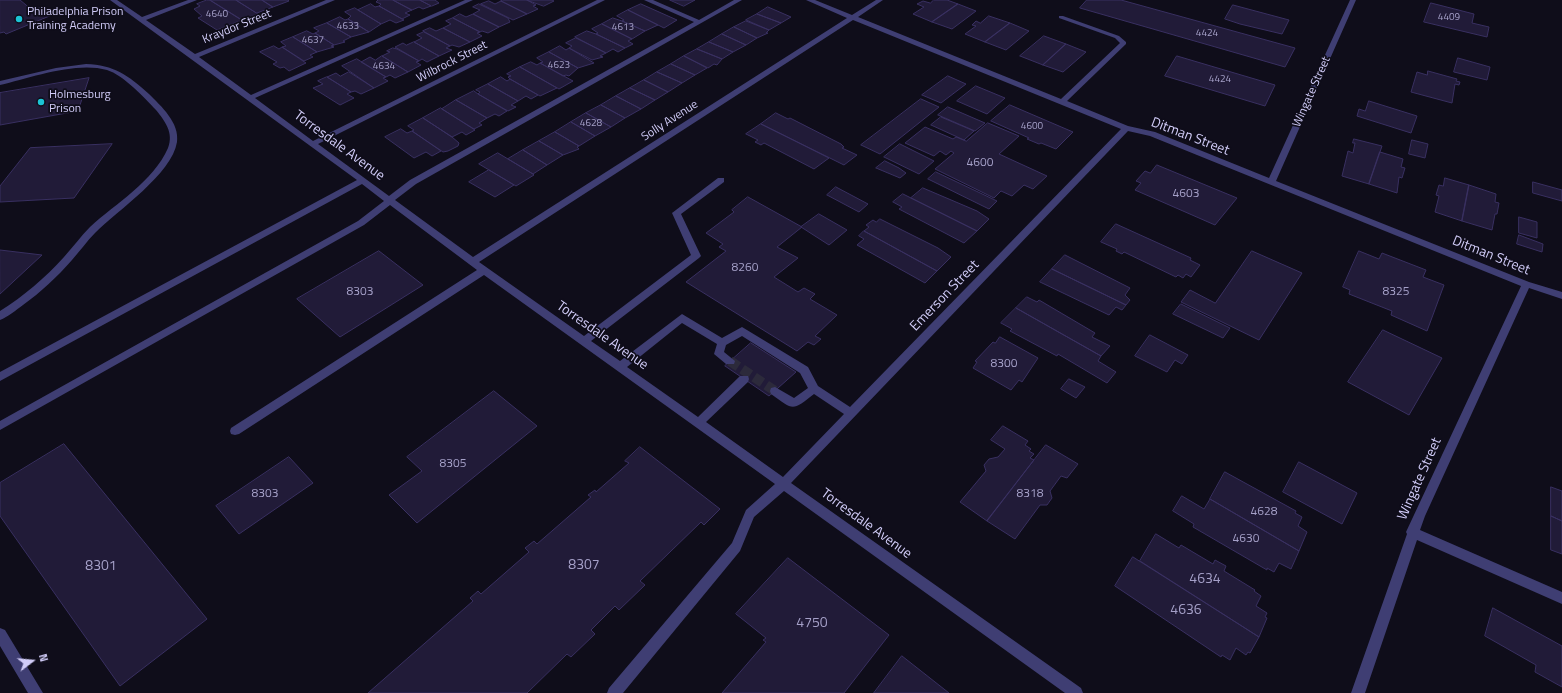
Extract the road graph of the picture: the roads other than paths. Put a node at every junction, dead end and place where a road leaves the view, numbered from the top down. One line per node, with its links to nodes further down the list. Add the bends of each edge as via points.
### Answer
1 (113, 0): 13 (street, Torresdale Avenue)
2 (194, 0): 13 (street)
3 (332, 0): 15 (street, Kraydor Street)
4 (470, 0): 17 (street)
5 (602, 0): 20 (street, Wilbrock Street)
6 (647, 0): 14 (street)
7 (739, 0): 14 (street)
8 (809, 0): 11 (street, Ditman Street)
9 (880, 0): 11 (street, Solly Avenue)
10 (1353, 0): 23 (street, Wingate Street)
11 (852, 17): 18 (street, Ditman Street); 25 (street, Solly Avenue)
12 (1061, 17): 18 (street, via 1117,37 1124,43)
13 (141, 20): 15 (street, Torresdale Avenue)
14 (699, 22): 24 (street, via 413,182)
15 (194, 57): 17 (street, Torresdale Avenue)
16 (0, 83): 29 (street, via 79,67 101,66 112,69 153,102 168,119 174,138 172,147 156,172 94,229 47,280)
17 (250, 98): 20 (street, Torresdale Avenue)
18 (1062, 102): 19 (street, Ditman Street)
19 (1126, 128): 23 (street, Ditman Street, via 1152,134); 38 (street, Emerson Street)
20 (313, 144): 22 (street, Torresdale Avenue)
21 (721, 180): 30 (street, via 676,213 696,256)
22 (362, 181): 24 (street, Torresdale Avenue); 34 (street)
23 (1271, 183): 27 (street, Ditman Street)
24 (390, 201): 25 (street, Torresdale Avenue); 40 (street, via 361,224)
25 (473, 261): 26 (street, Torresdale Avenue)
26 (484, 270): 30 (street, Torresdale Avenue); 41 (street)
27 (1526, 284): 28 (street, Ditman Street); 43 (street, Wingate Street)
28 (1562, 296)
29 (0, 316)
30 (585, 341): 33 (street, Torresdale Avenue)
31 (722, 343): 32 (street, via 719,354); 33 (street, via 682,318); 36 (street, via 742,331 804,370)
32 (730, 361)
33 (621, 366): 39 (street, Torresdale Avenue)
34 (0, 377)
35 (744, 379): 39 (street)
36 (814, 389): 37 (street, via 794,404); 38 (street)
37 (775, 391)
38 (852, 413): 42 (street, Emerson Street)
39 (699, 422): 42 (street, Torresdale Avenue)
40 (0, 426)
41 (234, 431)
42 (784, 483): 47 (street, Emerson Street, via 750,514 736,547); 48 (street, Torresdale Avenue)
43 (1412, 532): 44 (street); 49 (street, Wingate Street)
44 (1562, 598)
45 (0, 634): 46 (street)
46 (36, 693)
47 (614, 693)
48 (1076, 693)
49 (1358, 693)

